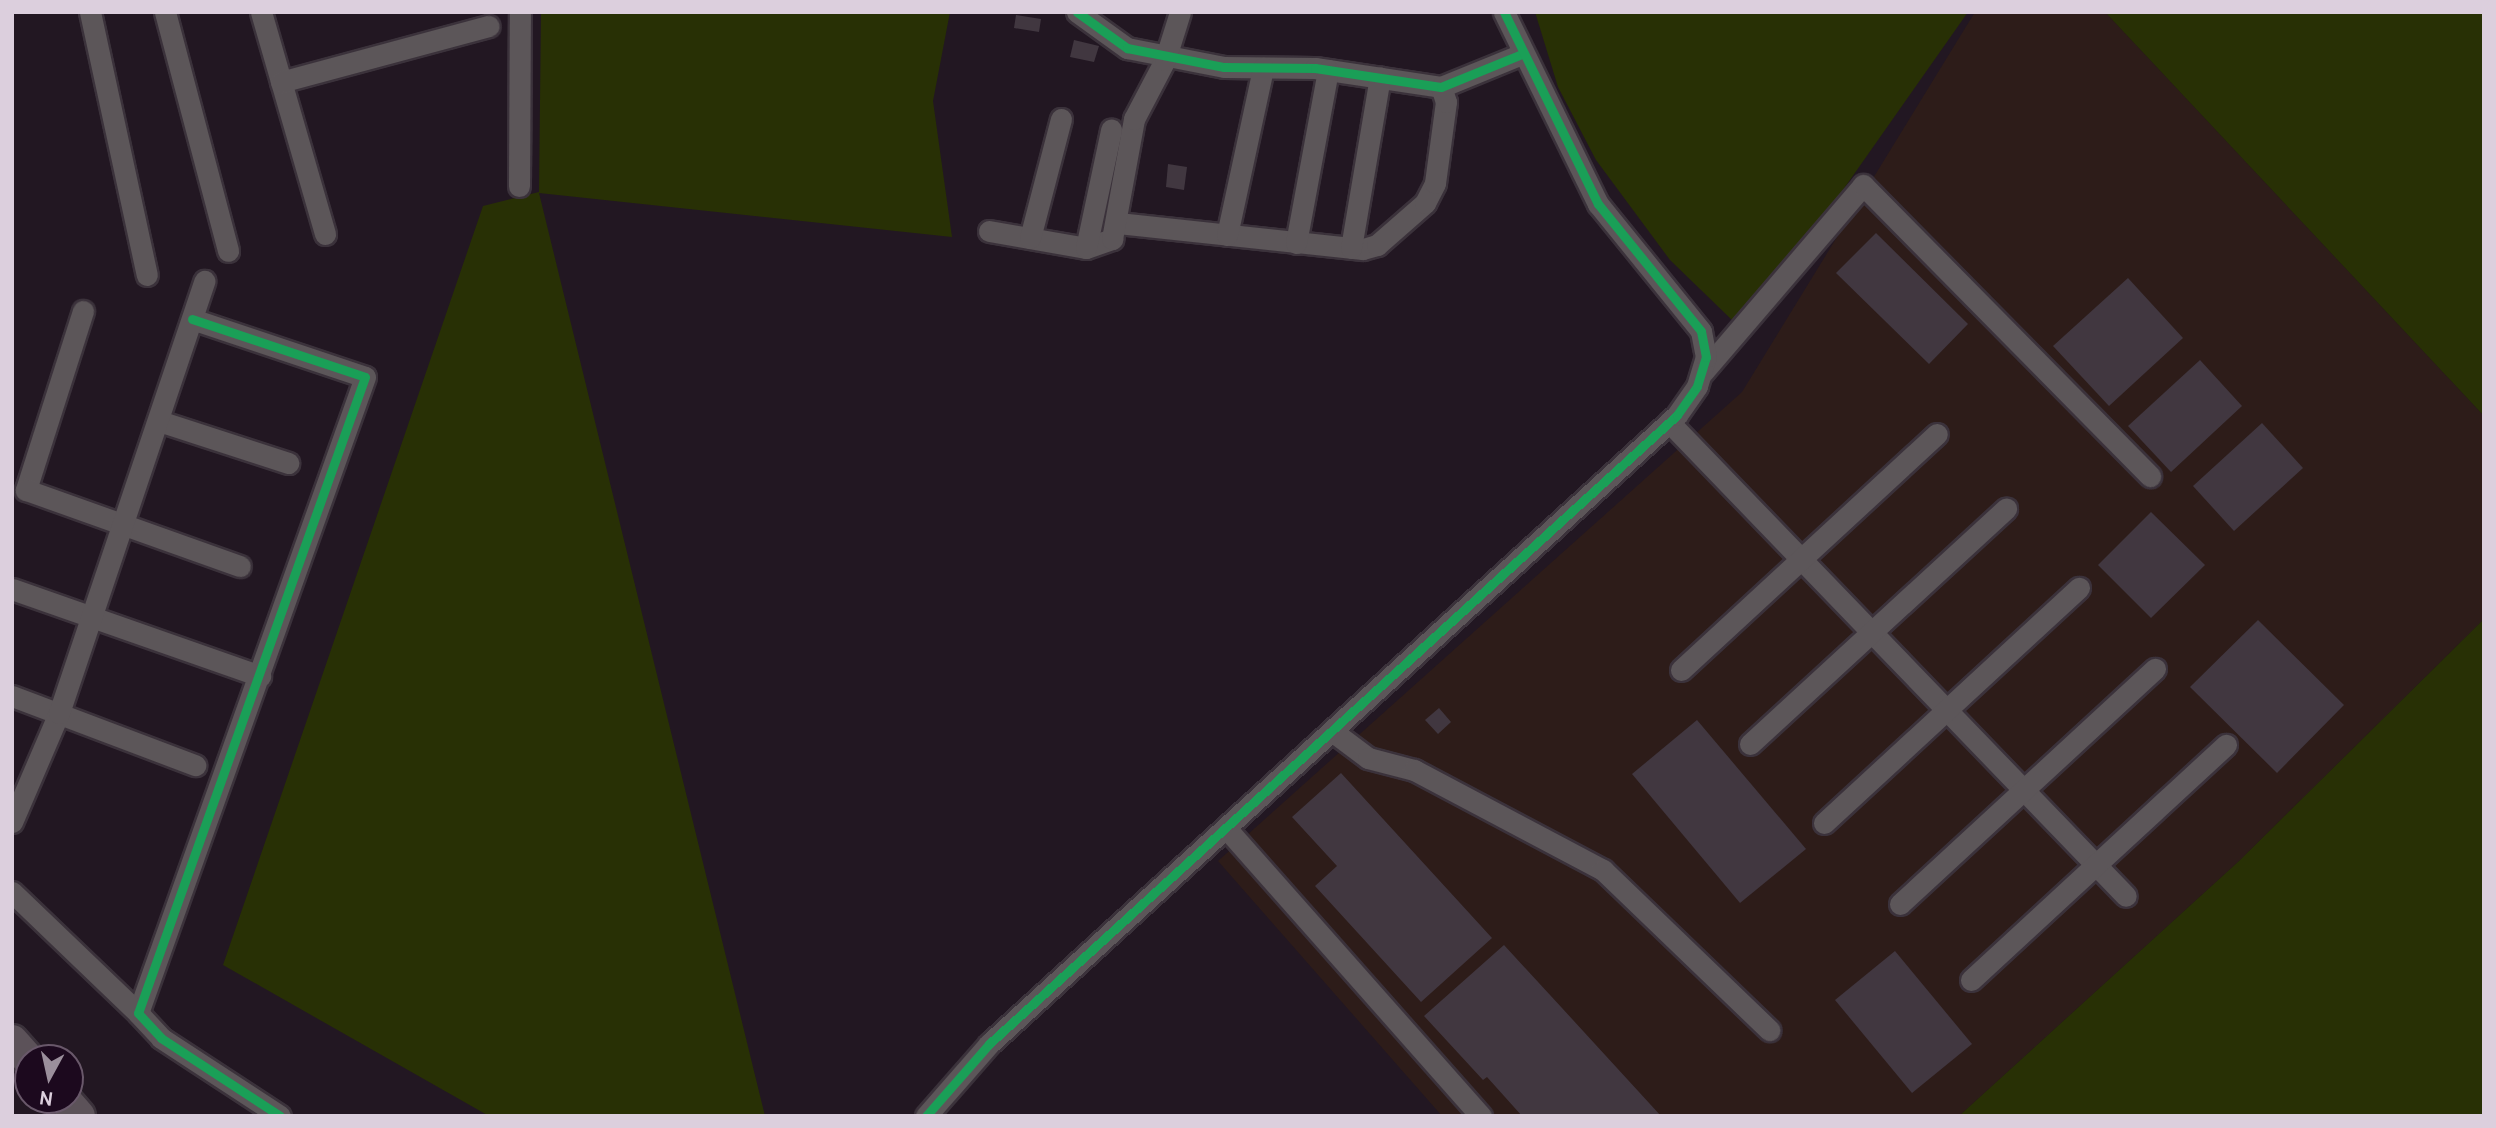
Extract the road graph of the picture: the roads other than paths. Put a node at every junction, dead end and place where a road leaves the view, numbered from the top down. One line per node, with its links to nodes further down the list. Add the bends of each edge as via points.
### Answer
1 (90, 12): 28 (street)
2 (164, 12): 27 (street)
3 (261, 12): 14 (street)
4 (520, 12): 18 (street)
5 (1077, 12): 10 (street, via 1112,42)
6 (1180, 12): 10 (street)
7 (1504, 12): 9 (street)
8 (489, 26): 14 (street)
9 (1522, 54): 15 (street); 32 (street, via 1608,220 1701,331 1707,345)
10 (1165, 60): 11 (street); 19 (street, via 1134,119)
11 (1263, 68): 12 (street); 22 (street)
12 (1328, 70): 13 (street); 24 (street)
13 (1380, 77): 15 (street); 26 (street)
14 (281, 82): 21 (street)
15 (1441, 87): 26 (street, via 1446,102 1430,195 1377,245)
16 (1061, 119): 23 (street)
17 (1111, 130): 25 (street)
18 (519, 186)
19 (1118, 223): 22 (street); 25 (street, via 1105,245)
20 (989, 231): 23 (street)
21 (325, 234)
22 (1227, 235): 24 (street)
23 (1030, 239): 25 (street)
24 (1297, 243): 26 (street)
25 (1086, 248)
26 (1351, 248)
27 (228, 251)
28 (147, 275)
29 (204, 281): 31 (street)
30 (83, 312): 39 (street, via 26,490)
31 (191, 319): 33 (street); 48 (street, via 365,377)
32 (1702, 373): 34 (street); 37 (street, via 1863,185)
33 (159, 421): 36 (street); 39 (street)
34 (1669, 422): 40 (street); 52 (street)
35 (1937, 435): 40 (street)
36 (288, 463)
37 (2150, 476)
38 (2006, 509): 45 (street)
39 (124, 525): 41 (street); 44 (street)
40 (1802, 559): 45 (street); 47 (street)
41 (240, 566)
42 (2080, 588): 50 (street)
43 (12, 589): 44 (street)
44 (92, 617): 48 (street); 51 (street)
45 (1872, 632): 50 (street); 53 (street)
46 (2155, 669): 56 (street)
47 (1681, 670)
48 (260, 676): 65 (street)
49 (12, 696): 51 (street)
50 (1947, 710): 56 (street); 58 (street)
51 (59, 713): 55 (street); 57 (street)
52 (1332, 731): 59 (street); 66 (street, via 1368,758 1414,770 1603,870)
53 (1751, 744)
54 (2226, 745): 60 (street)
55 (195, 765)
56 (2024, 790): 60 (street); 63 (street)
57 (12, 822)
58 (1824, 823)
59 (1226, 828): 68 (street, via 989,1044); 69 (street)
60 (2096, 864): 62 (street); 64 (street)
61 (12, 892): 65 (street)
62 (2126, 896)
63 (1900, 904)
64 (1970, 980)
65 (138, 1013): 67 (street, via 161,1038)
66 (1769, 1030)
67 (280, 1116)
68 (926, 1116)
69 (1481, 1116)

